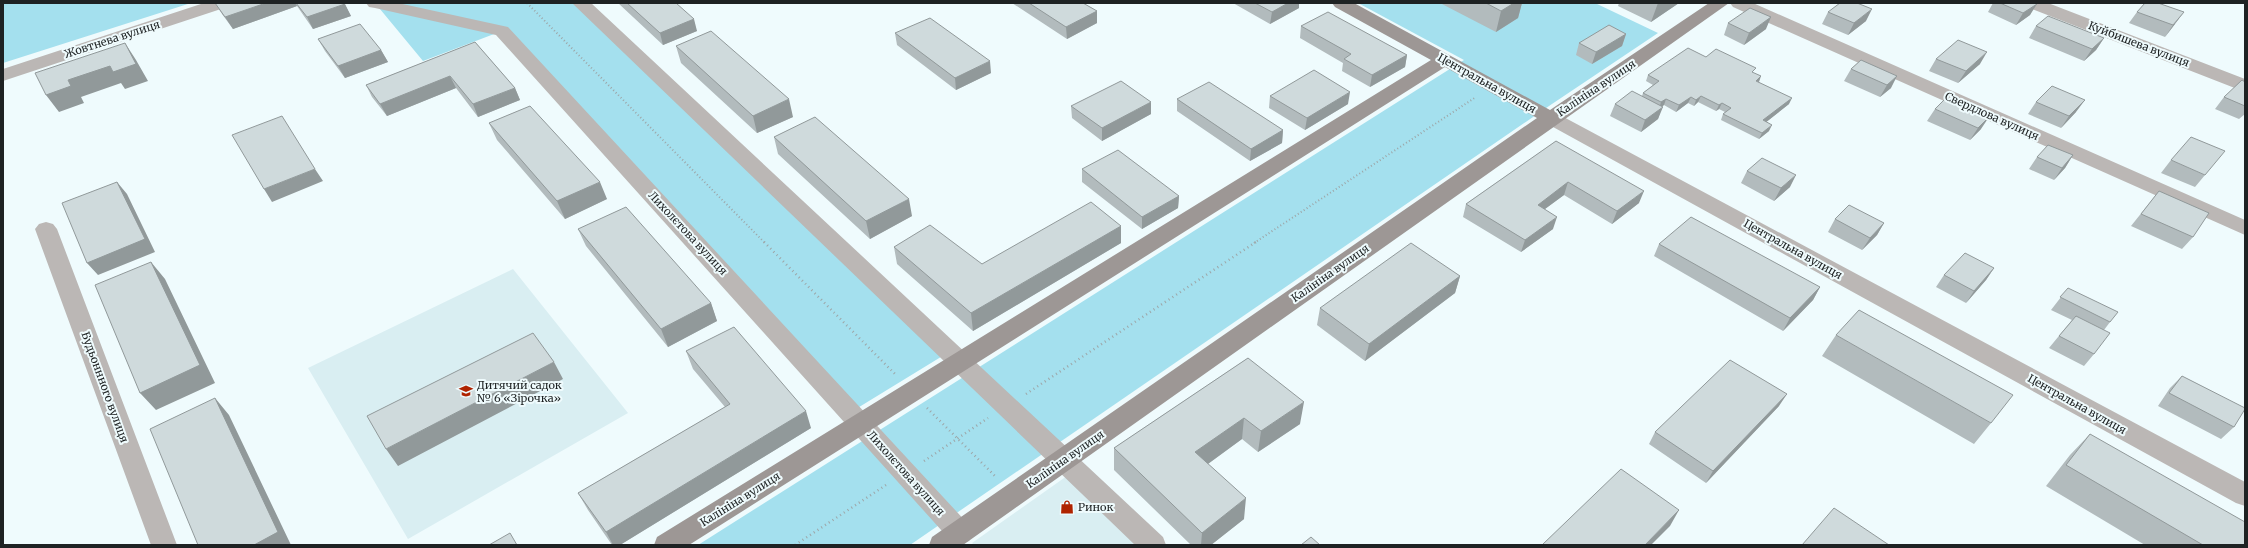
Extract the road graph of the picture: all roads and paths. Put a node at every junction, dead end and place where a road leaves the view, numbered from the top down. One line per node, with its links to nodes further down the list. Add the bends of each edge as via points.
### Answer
1 (221, 3): 10 (street, Жовтнева вулиця)
2 (375, 3): 19 (street, Лихолєтова вулиця, via 502,31)
3 (527, 3): 17 (path)
4 (581, 3): 16 (street)
5 (1341, 3): 9 (main road, Центральна вулиця)
6 (1720, 3): 13 (main road, Калініна вулиця)
7 (1740, 3): 14 (street, Свердлова вулиця)
8 (2033, 3): 12 (street, Куйбишева вулиця)
9 (1445, 59): 11 (main road, Центральна вулиця); 16 (main road, Калініна вулиця)
10 (3, 75)
11 (1493, 86): 13 (main road, Центральна вулиця); 18 (path)
12 (2245, 86)
13 (1551, 118): 21 (main road, Калініна вулиця); 23 (street, Центральна вулиця)
14 (2245, 228)
15 (46, 229): 26 (street, Будьоннного вулиця)
16 (960, 362): 17 (main road, Калініна вулиця); 18 (street)
17 (912, 392): 19 (main road, Калініна вулиця); 20 (path)
18 (1006, 407): 20 (path); 21 (street)
19 (862, 423): 22 (street, Лихолєтова вулиця); 27 (main road, Калініна вулиця)
20 (958, 438): 22 (path); 24 (path)
21 (1062, 461): 24 (main road, Калініна вулиця); 29 (street)
22 (906, 472): 25 (street, Лихолєтова вулиця); 28 (path)
23 (2245, 495)
24 (1014, 496): 25 (main road, Калініна вулиця)
25 (951, 539)
26 (164, 545)
27 (667, 545)
28 (795, 545)
29 (1153, 545)

